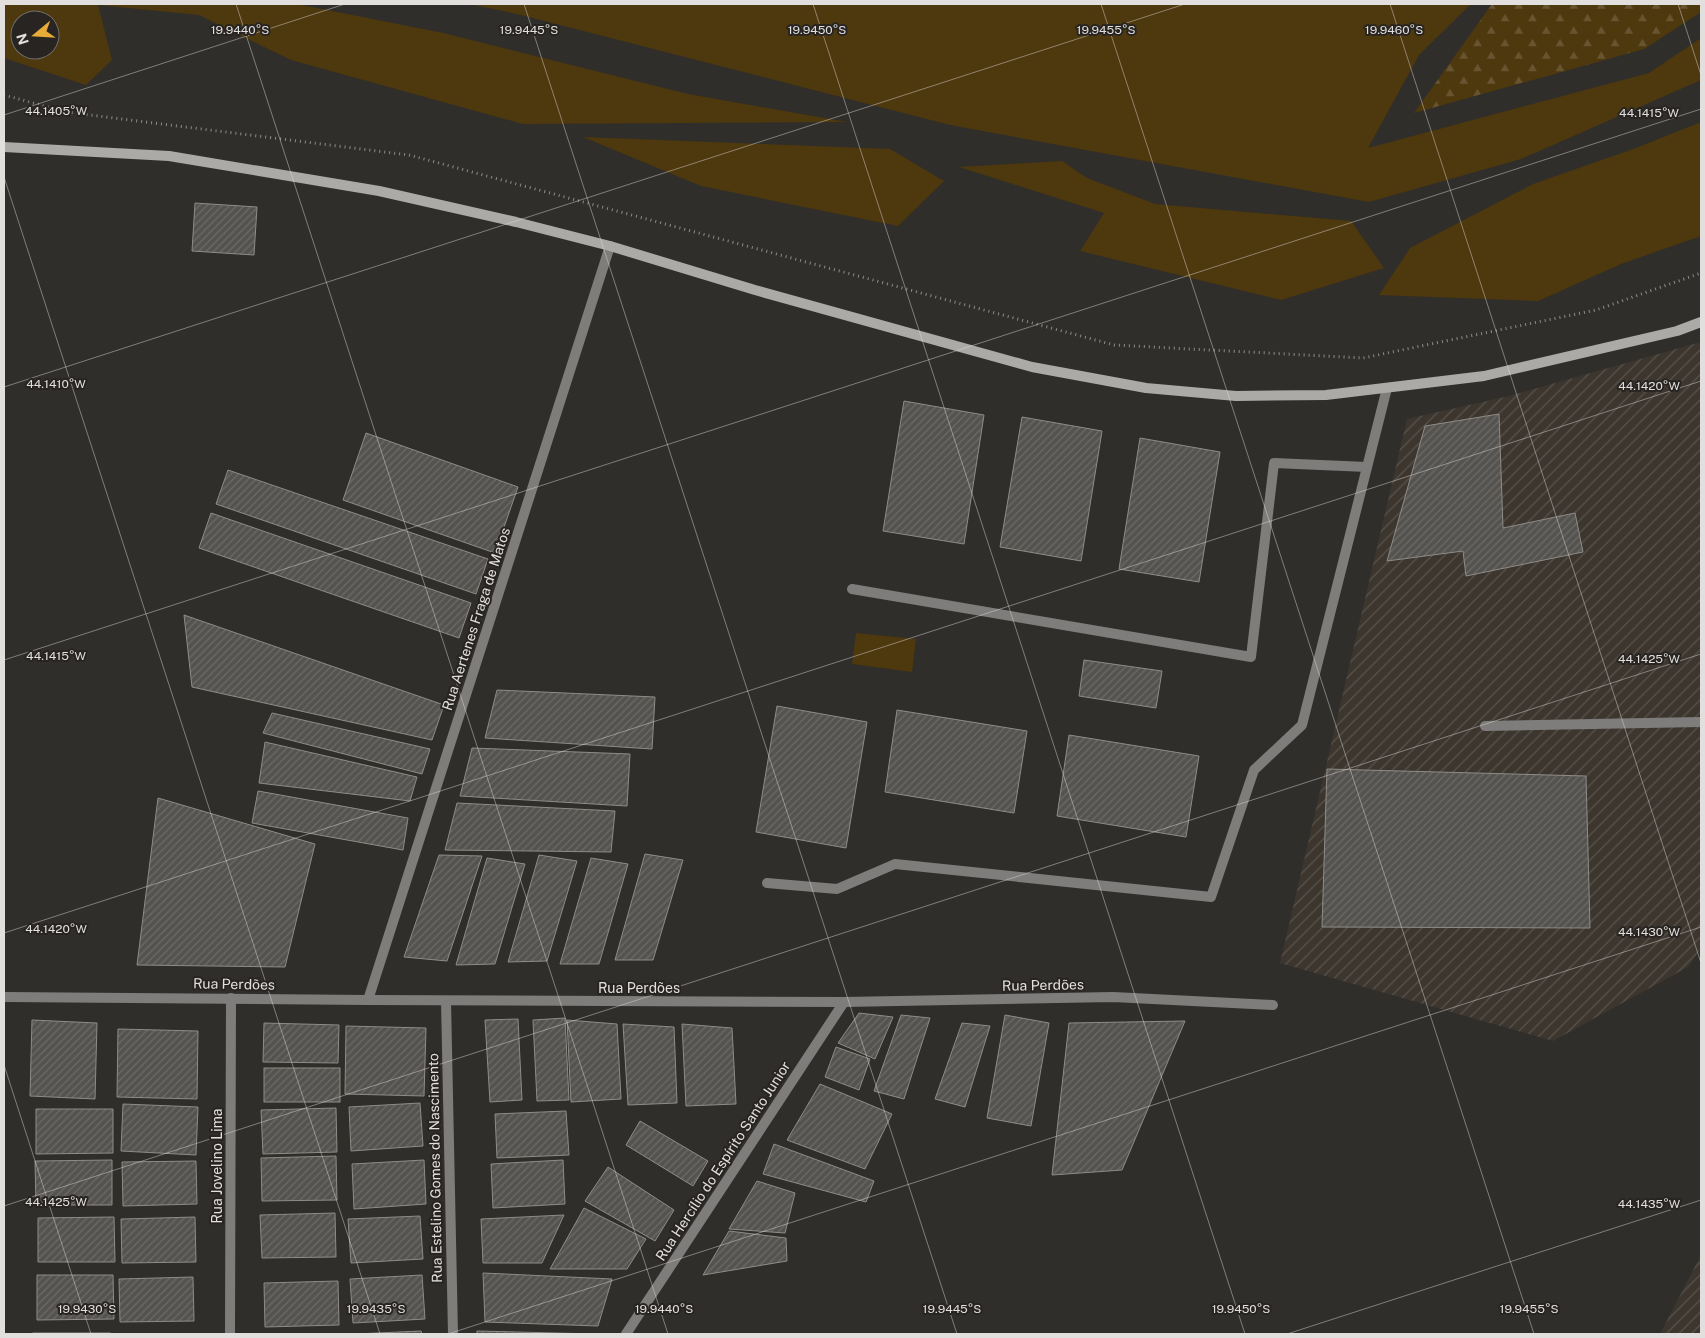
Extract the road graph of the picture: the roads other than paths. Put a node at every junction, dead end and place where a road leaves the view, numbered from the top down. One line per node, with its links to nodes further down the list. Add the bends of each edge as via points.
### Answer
1 (4, 147): 2 (main road, via 169,156 379,191)
2 (610, 246): 4 (main road, via 1032,367 1146,388 1236,396 1326,395); 12 (street, Rua Aertenes Fraga de Matos)
3 (1701, 322): 4 (main road, via 1677,331 1484,376)
4 (1387, 388): 5 (street)
5 (1367, 467): 6 (street, via 1274,463 1251,657); 9 (street, via 1302,725 1254,770 1211,897 895,864 837,889)
6 (852, 588)
7 (1701, 722): 8 (street)
8 (1485, 726)
9 (767, 883)
10 (4, 997): 11 (street, Rua Perdões)
11 (231, 998): 12 (street, Rua Perdões); 16 (street, Rua Jovelino Lima)
12 (368, 1000): 13 (street, Rua Perdões)
13 (446, 1000): 14 (street, Rua Perdões); 17 (street, Rua Estelino Gomes do Nascimento)
14 (844, 1002): 15 (street, Rua Perdões, via 1113,997); 18 (street, Rua Hercílio do Espírito Santo Junior)
15 (1273, 1005)
16 (230, 1334)
17 (453, 1334)
18 (626, 1334)

